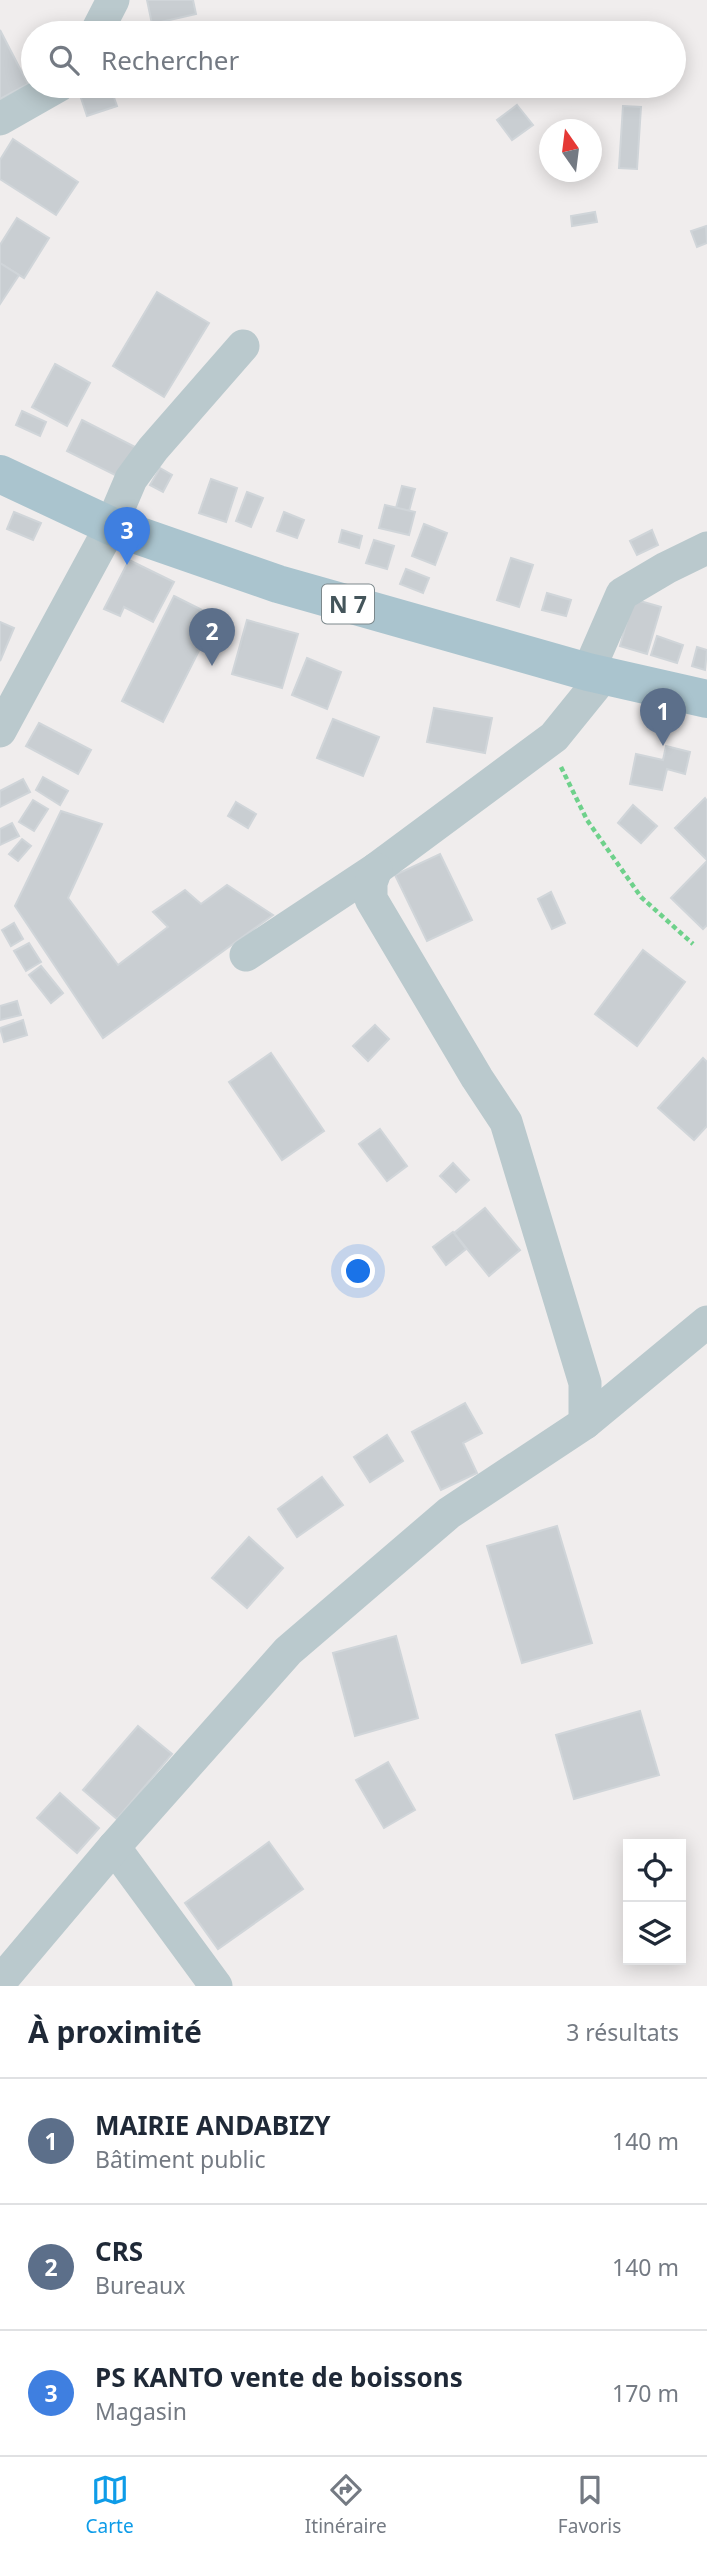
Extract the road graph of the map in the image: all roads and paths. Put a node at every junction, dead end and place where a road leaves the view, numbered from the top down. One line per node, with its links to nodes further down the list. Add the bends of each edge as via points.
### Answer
1 (113, 0): 2 (street)
2 (102, 21)
3 (37, 98): 4 (street)
4 (0, 119)
5 (243, 346): 7 (street, via 153,449 131,479)
6 (0, 474): 7 (main road, N 7)
7 (111, 526): 9 (main road, N 7, via 278,584); 11 (street)
8 (707, 548): 9 (street, via 622,594)
9 (597, 673): 10 (main road, N 7); 12 (street)
10 (707, 699)
11 (0, 731)
12 (549, 741): 13 (street); 14 (path, via 587,820 641,897)
13 (376, 869): 15 (street); 17 (street, via 371,899 506,1122 585,1383)
14 (693, 944)
15 (246, 955)
16 (707, 1322): 17 (street)
17 (584, 1423): 18 (street, via 449,1513 288,1651)
18 (114, 1847): 19 (street); 20 (street)
19 (0, 1982)
20 (216, 1986)

